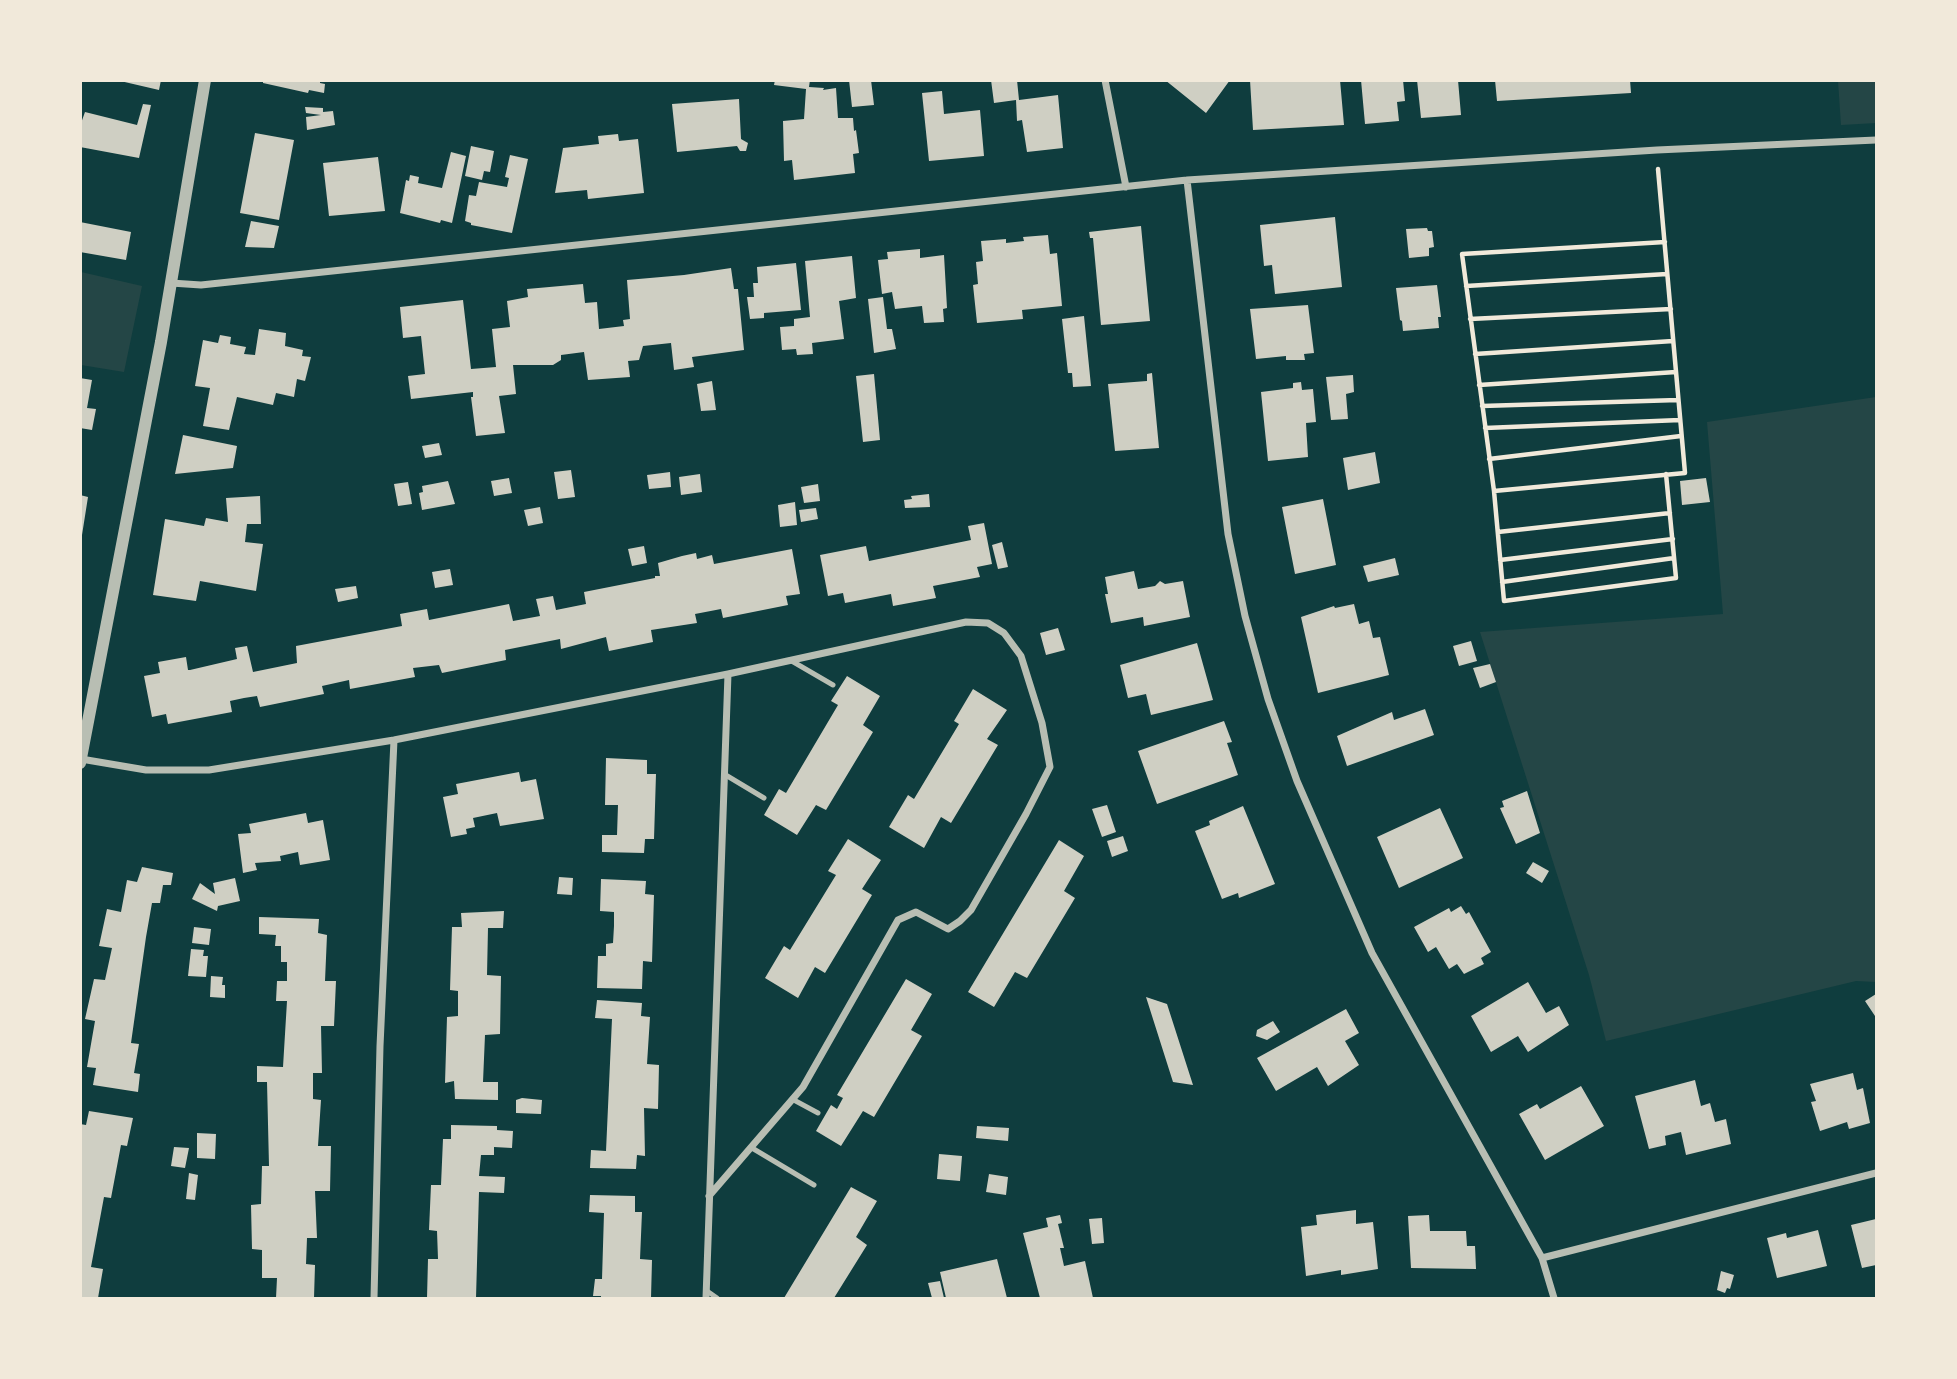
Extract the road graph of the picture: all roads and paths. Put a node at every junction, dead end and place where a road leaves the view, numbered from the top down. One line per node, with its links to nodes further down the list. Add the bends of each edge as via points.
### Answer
1 (205, 80): 9 (street)
2 (1105, 80): 6 (street)
3 (1877, 140): 4 (street)
4 (1657, 150): 5 (street); 7 (path)
5 (1187, 180): 6 (street); 44 (street, via 1228,534 1268,699 1297,782 1372,953)
6 (1126, 187): 9 (street, via 201,285)
7 (1665, 242): 8 (path); 10 (path, via 1462,254)
8 (1667, 274): 10 (path); 11 (path)
9 (171, 283): 35 (street)
10 (1466, 286): 12 (path)
11 (1671, 309): 12 (path); 13 (path)
12 (1471, 319): 14 (path)
13 (1673, 341): 14 (path); 15 (path)
14 (1475, 354): 16 (path)
15 (1676, 372): 16 (path); 17 (path)
16 (1479, 385): 18 (path)
17 (1678, 400): 18 (path); 19 (path)
18 (1482, 406): 20 (path)
19 (1680, 420): 20 (path); 21 (path)
20 (1485, 429): 22 (path)
21 (1682, 436): 22 (path); 23 (path, via 1685,472)
22 (1489, 459): 24 (path)
23 (1666, 474): 24 (path); 25 (path)
24 (1494, 491): 26 (path)
25 (1670, 513): 26 (path); 27 (path)
26 (1498, 532): 29 (path)
27 (1672, 539): 28 (path); 29 (path)
28 (1674, 558): 30 (path); 30 (path, via 1676,578 1504,601)
29 (1500, 560): 30 (path)
30 (1502, 582)
31 (790, 660): 32 (street); 33 (lane); 38 (street, via 966,622 988,623 1004,633 1021,656 1050,767 971,910 948,929 916,912 898,920)
32 (728, 674): 34 (street); 36 (street)
33 (833, 685)
34 (394, 740): 35 (street, via 209,770 146,770); 46 (street)
35 (81, 761)
36 (724, 774): 37 (lane); 43 (street)
37 (764, 798)
38 (792, 1099): 39 (lane); 40 (street)
39 (818, 1113)
40 (752, 1148): 42 (lane); 43 (street)
41 (1877, 1172): 44 (street)
42 (814, 1185)
43 (709, 1196): 45 (street)
44 (1542, 1258): 48 (street)
45 (706, 1295): 47 (lane)
46 (374, 1298)
47 (717, 1298)
48 (1554, 1298)

